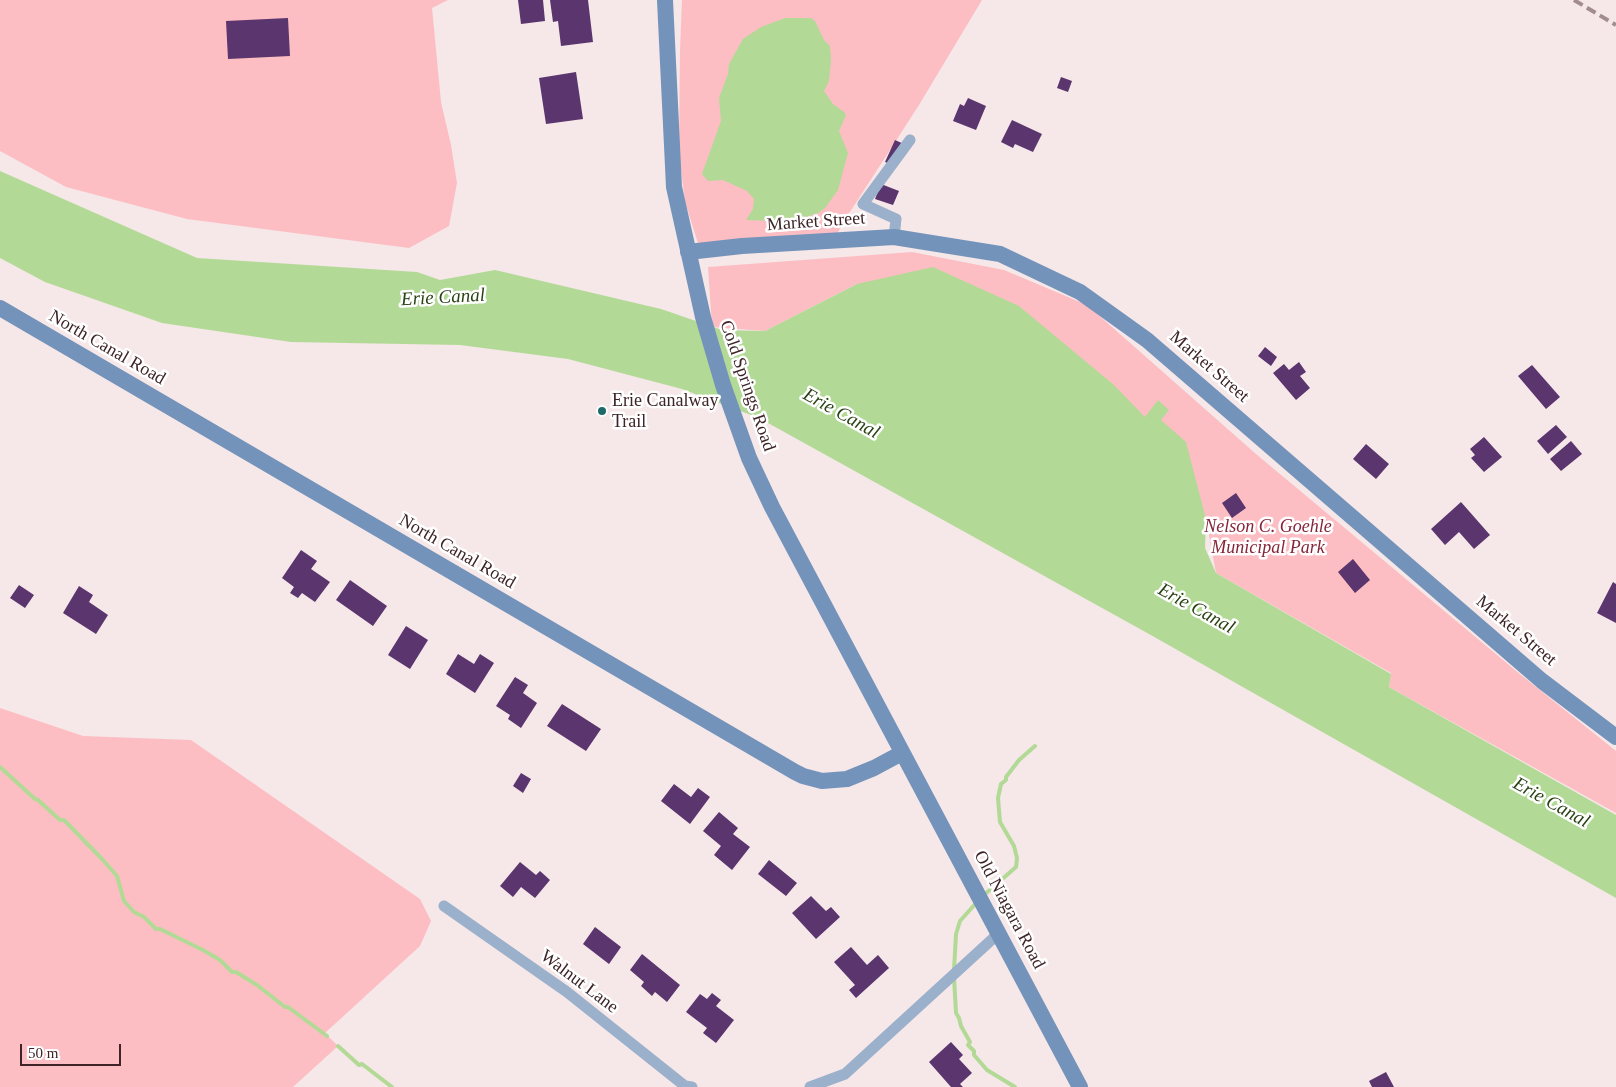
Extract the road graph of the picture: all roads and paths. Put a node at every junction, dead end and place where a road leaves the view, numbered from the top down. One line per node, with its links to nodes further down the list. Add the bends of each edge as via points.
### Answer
1 (665, 0): 4 (street, Cold Springs Road, via 674,187)
2 (910, 140): 3 (street, via 863,204 896,219)
3 (894, 237): 4 (street, Market Street); 6 (street, Market Street, via 1000,254 1080,292 1147,340 1542,681)
4 (688, 252): 7 (street, Cold Springs Road, via 723,385 749,458)
5 (0, 308): 7 (street, North Canal Road, via 794,772 822,781 847,779)
6 (1616, 737)
7 (902, 753): 9 (street, Old Niagara Road)
8 (444, 906): 10 (street, Walnut Lane, via 567,992 685,1086)
9 (999, 933): 11 (street, via 845,1074); 12 (street, Old Niagara Road)
10 (692, 1087)
11 (810, 1087)
12 (1080, 1087)

